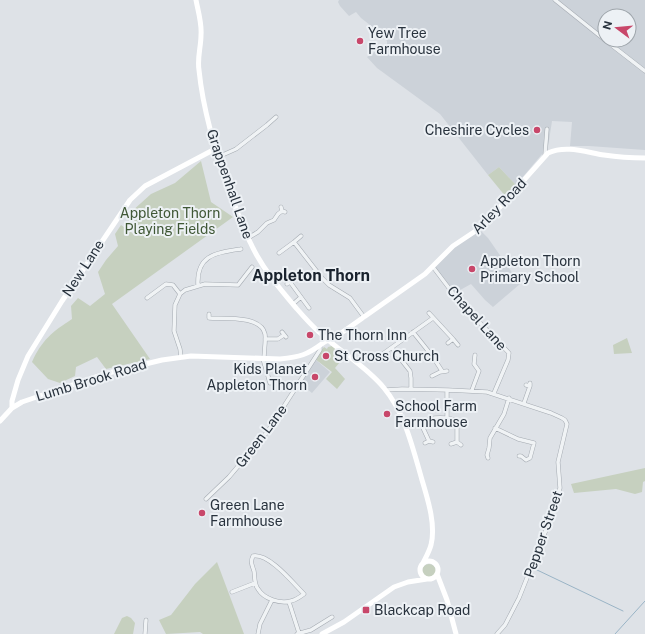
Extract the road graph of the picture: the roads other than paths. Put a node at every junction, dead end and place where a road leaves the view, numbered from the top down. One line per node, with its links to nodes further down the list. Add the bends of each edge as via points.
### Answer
1 (196, 0): 8 (street, Grappenhall Lane, via 201,30 199,70)
2 (555, 0): 3 (street)
3 (597, 34)
4 (615, 48): 5 (street)
5 (645, 71)
6 (276, 116): 10 (street, via 236,150)
7 (547, 129): 9 (street)
8 (215, 149): 10 (street, Grappenhall Lane); 56 (street, New Lane, via 145,186 130,200 28,356 12,399)
9 (545, 155): 11 (street, via 571,149); 19 (street, Arley Road, via 483,226 453,246)
10 (218, 157): 14 (street, Grappenhall Lane)
11 (645, 158)
12 (283, 210): 14 (street, via 274,220)
13 (301, 236): 15 (street)
14 (248, 238): 25 (street, Grappenhall Lane, via 265,269)
15 (294, 242): 17 (street); 29 (street, via 322,278 350,298)
16 (242, 249): 21 (street, via 206,259 199,271)
17 (279, 253)
18 (252, 267): 21 (street, via 238,285)
19 (433, 267): 29 (street, Arley Road); 53 (street, Chapel Lane, via 458,300 509,353)
20 (290, 282): 23 (street)
21 (198, 286): 22 (street)
22 (180, 294): 24 (street, via 173,286 166,284); 42 (street, via 175,305 174,331)
23 (301, 297): 25 (street); 26 (street)
24 (145, 298)
25 (293, 304): 35 (street, Grappenhall Lane)
26 (309, 308)
27 (209, 314): 33 (street, via 209,318 253,321 262,328)
28 (429, 314): 30 (street)
29 (364, 317): 35 (street, Arley Road)
30 (433, 318): 31 (street); 34 (street)
31 (413, 332): 39 (street); 44 (street)
32 (284, 335): 33 (street, via 278,339)
33 (265, 339): 43 (street)
34 (453, 339): 36 (street); 37 (street)
35 (329, 341): 38 (street, Lumb Brook Road); 49 (street, Grappenhall Lane, via 355,360)
36 (448, 343)
37 (458, 345)
38 (320, 346): 43 (street, Lumb Brook Road, via 295,358); 66 (street, Green Lane, via 320,350 268,431 229,478)
39 (392, 348): 40 (street); 50 (street, via 410,371)
40 (384, 353)
41 (475, 355): 52 (street, via 474,364 479,375)
42 (181, 357): 43 (street, Lumb Brook Road); 56 (street, Lumb Brook Road, via 149,362 104,374 22,402)
43 (264, 359): 47 (street)
44 (442, 371): 45 (street); 46 (street)
45 (447, 371)
46 (432, 376)
47 (270, 383)
48 (529, 384): 55 (street)
49 (386, 390): 50 (street, Pepper Street); 67 (street, Grappenhall Lane, via 402,419 425,489 433,533)
50 (411, 390): 51 (street, Pepper Street)
51 (448, 390): 52 (street, Pepper Street); 57 (street)
52 (472, 390): 53 (street, Pepper Street)
53 (494, 393): 54 (street, Pepper Street)
54 (509, 398): 55 (street, Pepper Street); 59 (street, via 504,414)
55 (524, 403): 86 (street, Pepper Street, via 562,418 567,424 558,462 560,488 520,598)
56 (12, 408): 58 (street, Lumb Brook Road)
57 (446, 418): 60 (street, via 424,422 423,428); 61 (street, via 457,421)
58 (0, 421)
59 (495, 428): 64 (street, via 534,443 530,460); 65 (street, via 490,438)
60 (429, 442)
61 (457, 442): 62 (street); 63 (street)
62 (451, 444)
63 (461, 445)
64 (519, 456)
65 (488, 459)
66 (206, 499)
67 (430, 547): 68 (street); 69 (street)
68 (433, 562): 69 (street); 71 (street, via 437,566)
69 (423, 563): 70 (street)
70 (420, 569): 72 (street, via 422,577); 73 (street)
71 (437, 574): 72 (street, via 433,579); 76 (street)
72 (428, 579): 73 (street); 76 (street)
73 (408, 582): 84 (street, via 394,587)
74 (255, 583): 75 (street); 77 (street, via 260,592); 78 (street, via 251,560 253,556 266,558 304,594)
75 (232, 592)
76 (444, 592): 85 (street)
77 (272, 600): 78 (street); 82 (street)
78 (289, 602): 83 (street)
79 (332, 618): 83 (street)
80 (146, 620): 81 (street)
81 (145, 634)
82 (258, 634)
83 (298, 634)
84 (322, 634)
85 (456, 634)
86 (497, 634)

